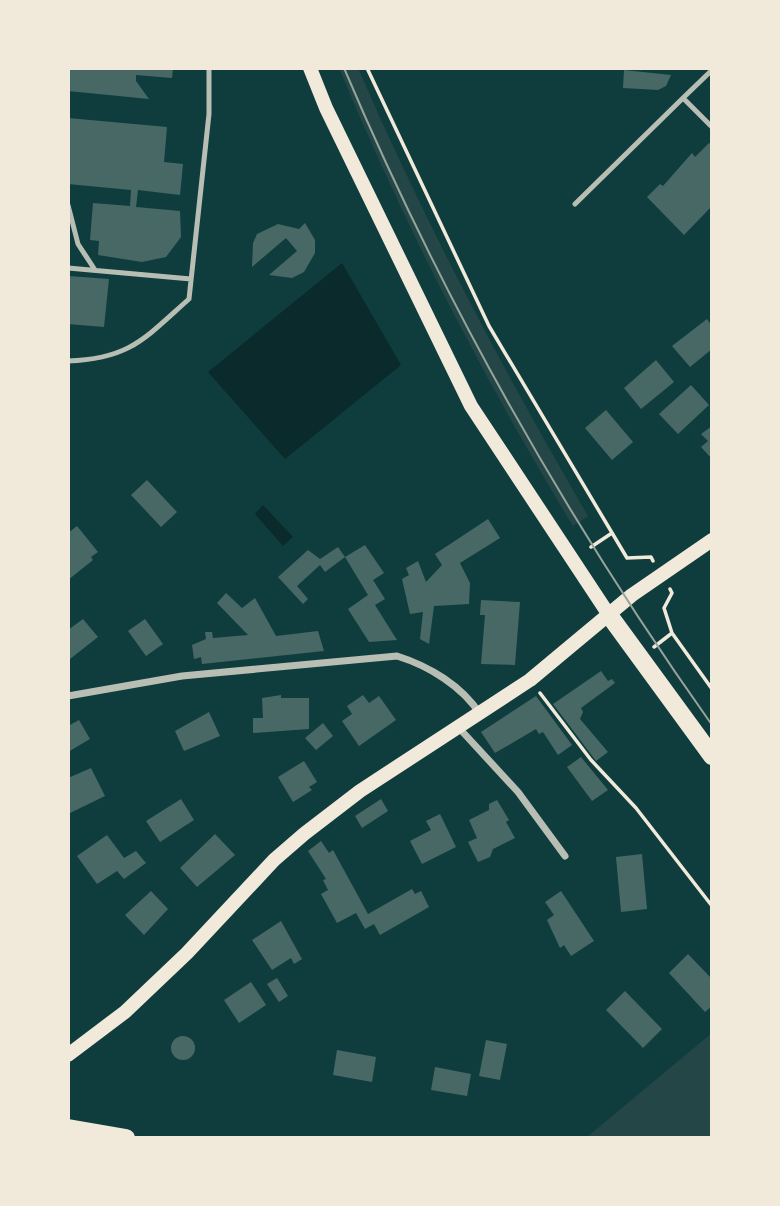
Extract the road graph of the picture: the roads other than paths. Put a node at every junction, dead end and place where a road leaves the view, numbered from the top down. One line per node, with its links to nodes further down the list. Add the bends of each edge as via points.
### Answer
1 (209, 68): 10 (lane, via 209,114)
2 (310, 68): 13 (main road, via 471,406)
3 (712, 70): 4 (lane)
4 (683, 98): 5 (lane); 6 (lane)
5 (712, 127)
6 (575, 204)
7 (68, 205): 9 (lane, via 78,244)
8 (68, 268): 9 (lane)
9 (95, 270): 10 (lane)
10 (191, 279): 11 (lane, via 189,299 135,347 98,360)
11 (68, 360)
12 (712, 540): 13 (main road)
13 (609, 615): 15 (main road); 17 (main road)
14 (68, 696): 15 (street, via 182,676 397,656 458,688)
15 (480, 714): 16 (main road)
16 (459, 728): 18 (street, via 518,792); 19 (main road, via 304,834 125,1012)
17 (712, 755)
18 (565, 856)
19 (68, 1055)
20 (68, 1128): 21 (main road)
21 (126, 1138)

